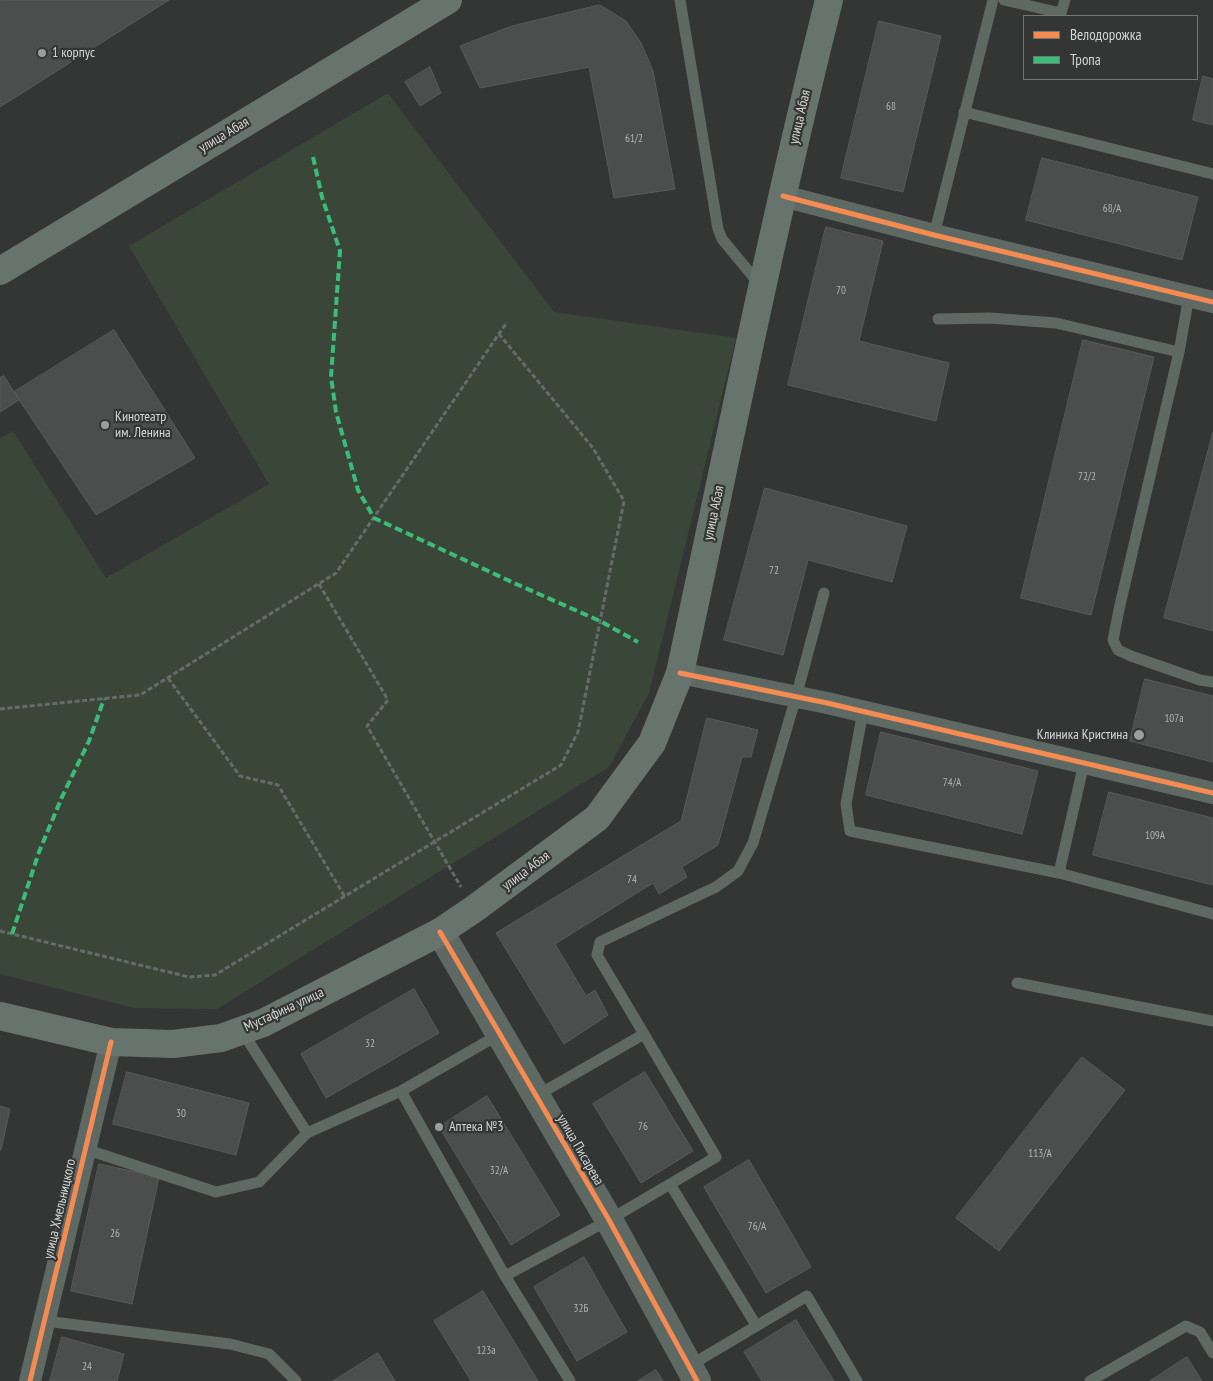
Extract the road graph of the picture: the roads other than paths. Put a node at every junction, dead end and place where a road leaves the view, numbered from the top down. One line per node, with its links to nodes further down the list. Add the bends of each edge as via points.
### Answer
1 (448, 0): 11 (main road, улица Абая)
2 (680, 0): 12 (lane, via 718,229 722,239)
3 (830, 0): 9 (main road, улица Абая)
4 (993, 0): 7 (lane)
5 (1004, 0): 6 (lane, via 1061,13)
6 (1065, 0)
7 (964, 112): 8 (lane); 10 (lane)
8 (1213, 174)
9 (783, 196): 10 (street); 12 (main road, улица Абая)
10 (934, 235): 13 (street)
11 (4, 265)
12 (763, 288): 18 (main road, улица Абая)
13 (1189, 296): 14 (street); 16 (lane)
14 (1213, 302)
15 (938, 319): 16 (lane, via 990,318 1056,323)
16 (1178, 352): 19 (lane, via 1113,640 1118,650 1131,656)
17 (824, 593): 20 (lane)
18 (680, 673): 20 (street); 26 (main road, улица Абая, via 652,744 597,818)
19 (1213, 682)
20 (796, 697): 21 (street); 32 (lane, via 753,843 738,871 716,887 600,942 597,955)
21 (863, 711): 22 (street); 24 (lane, via 846,804 850,831)
22 (1084, 763): 23 (street); 24 (lane)
23 (1213, 793)
24 (1059, 873): 25 (lane)
25 (1213, 914)
26 (440, 932): 30 (main road, Мустафина улица, via 262,1023); 31 (street, улица Писарева)
27 (1017, 983): 29 (lane)
28 (0, 1016): 33 (main road, Мустафина улица)
29 (1213, 1021)
30 (242, 1030): 33 (main road, Мустафина улица, via 222,1038 173,1044); 36 (lane)
31 (500, 1034): 34 (lane); 35 (street, улица Писарева)
32 (644, 1034): 35 (lane); 38 (lane, via 716,1157)
33 (111, 1042): 37 (street, улица Хмельницкого)
34 (402, 1091): 36 (lane); 40 (lane)
35 (536, 1096): 39 (street, улица Писарева)
36 (307, 1133): 37 (lane, via 259,1182 216,1192)
37 (85, 1149): 41 (street, улица Хмельницкого)
38 (670, 1184): 39 (lane); 42 (lane)
39 (609, 1220): 40 (lane); 44 (street, улица Писарева)
40 (504, 1276): 47 (lane)
41 (45, 1321): 45 (street, улица Хмельницкого); 46 (lane, via 230,1344 269,1354)
42 (756, 1325): 44 (lane); 48 (lane, via 806,1296)
43 (1213, 1353): 49 (lane, via 1200,1332 1186,1326)
44 (693, 1374)
45 (30, 1381)
46 (296, 1381)
47 (570, 1381)
48 (858, 1381)
49 (1090, 1381)

